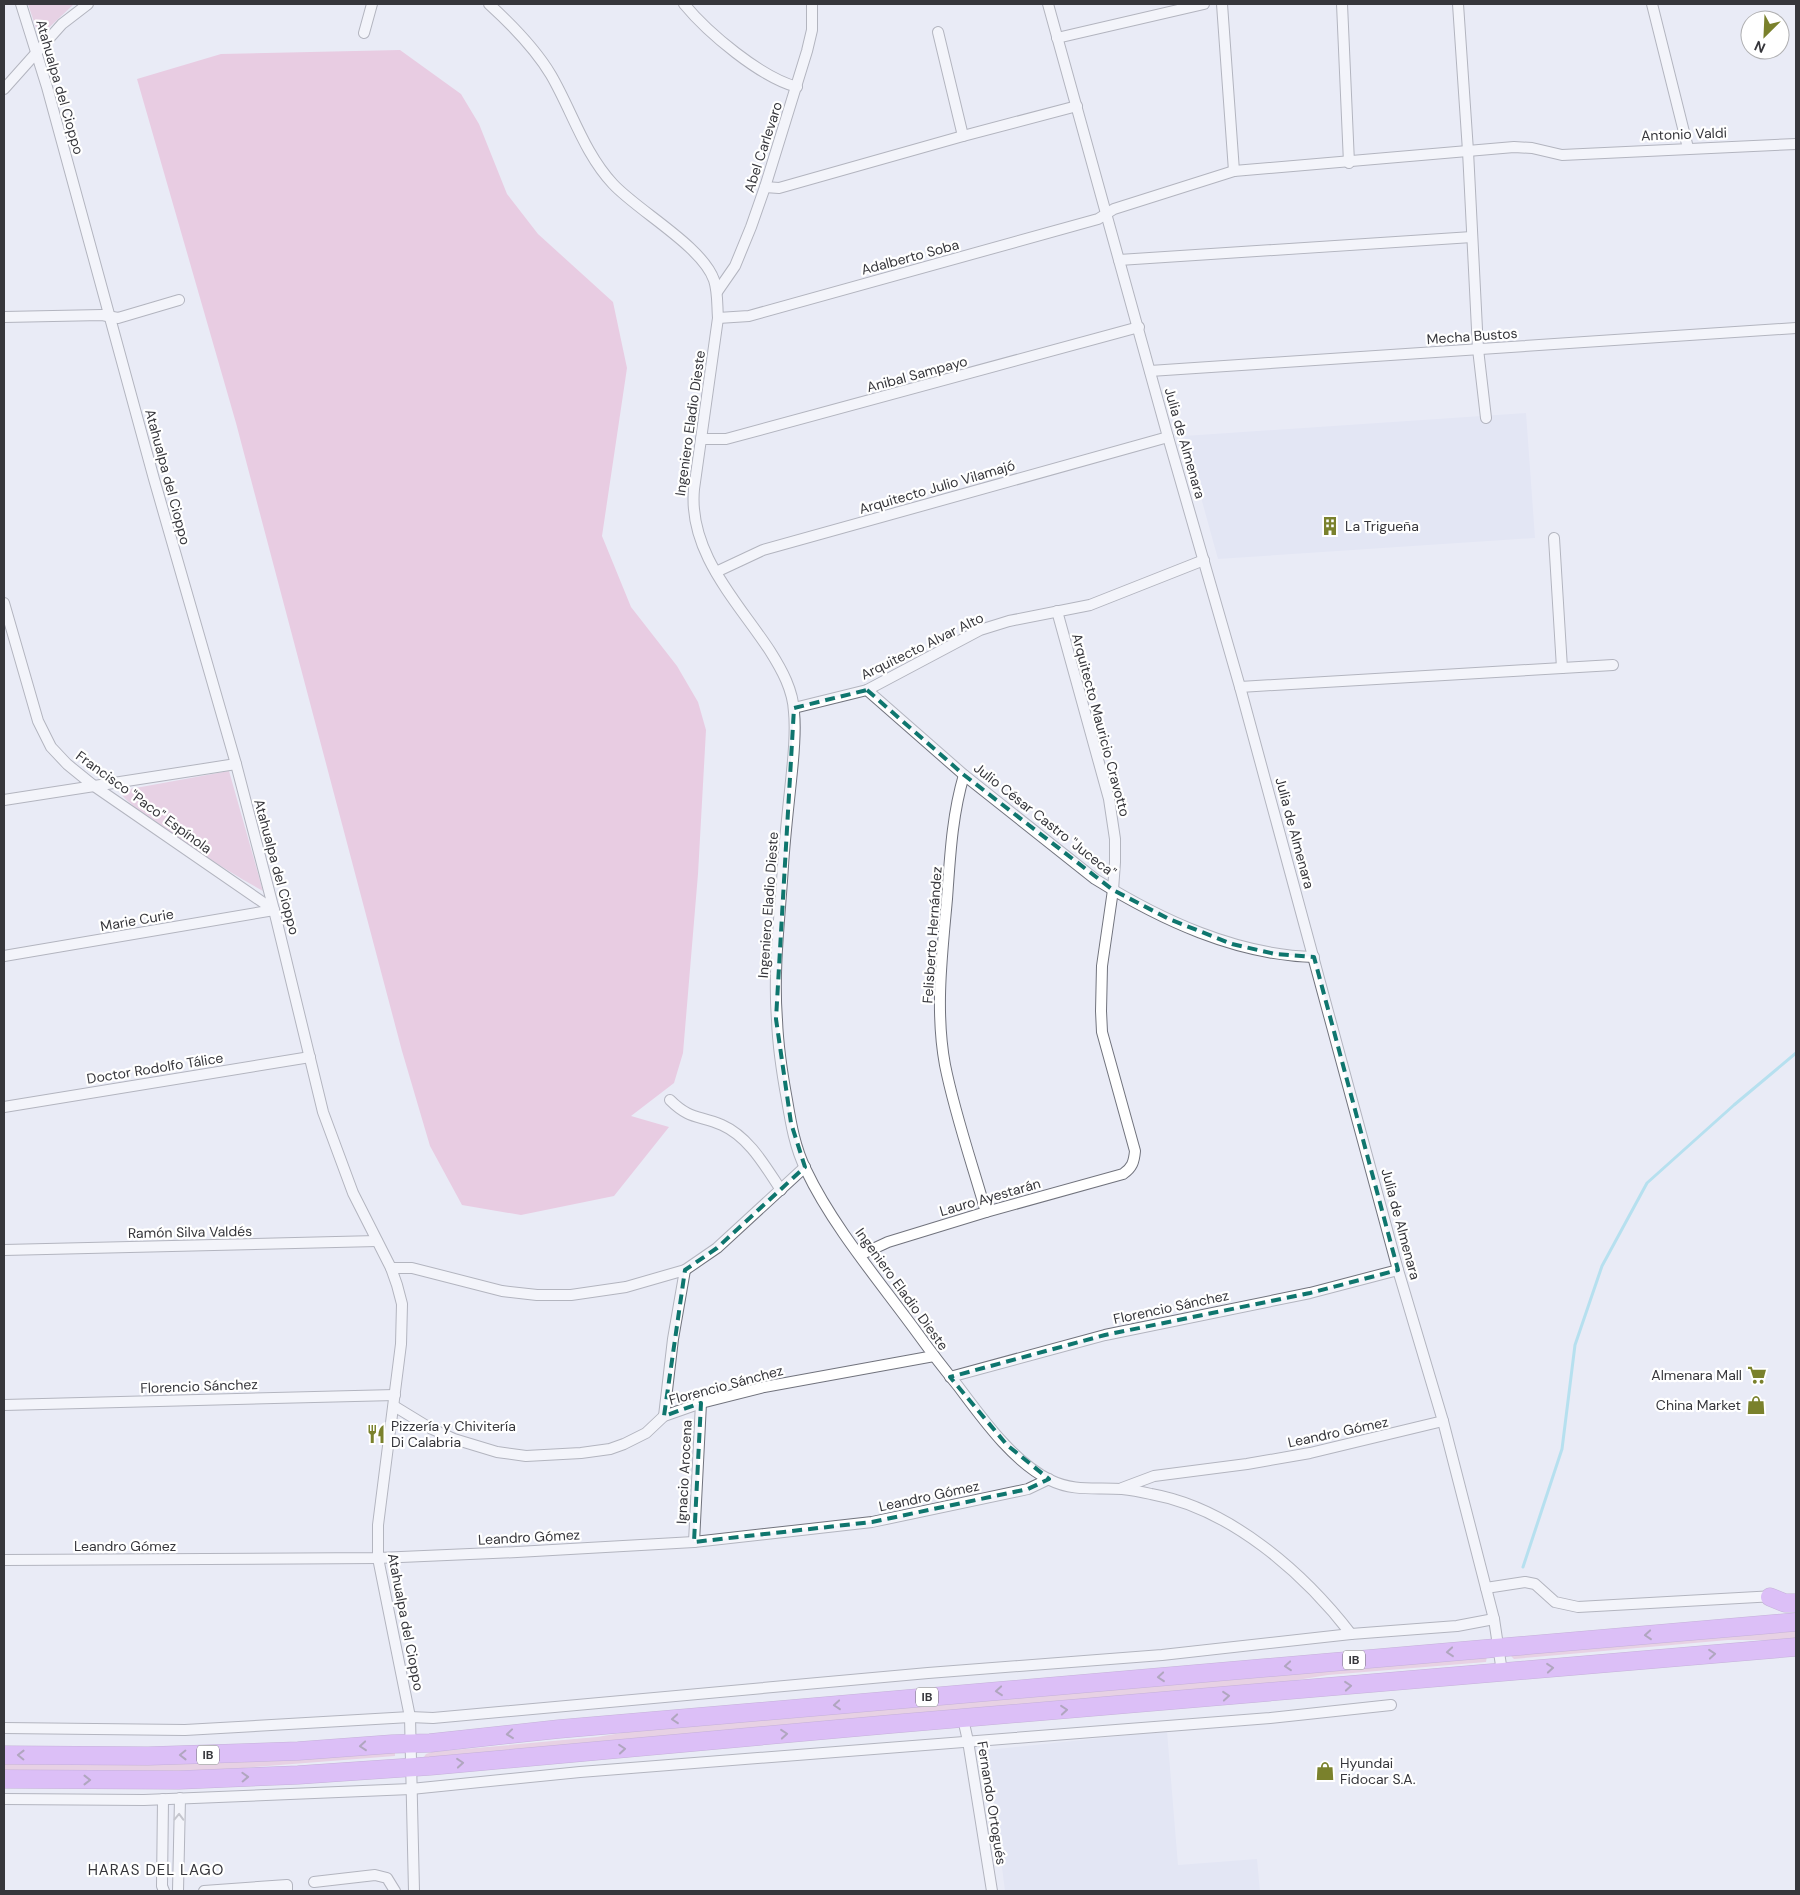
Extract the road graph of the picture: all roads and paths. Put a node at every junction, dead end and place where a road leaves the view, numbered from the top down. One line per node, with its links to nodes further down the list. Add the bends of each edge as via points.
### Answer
1 (20, 4): 16 (street, Atahualpa del Cioppo)
2 (88, 4): 16 (street)
3 (372, 4): 14 (street)
4 (489, 4): 30 (street, Ingeniero Eladio Dieste, via 540,57 601,170 626,197 695,254 714,279)
5 (684, 4): 17 (street, via 726,45 775,78)
6 (812, 4): 17 (street, Abel Carlevaro, via 812,30)
7 (1048, 4): 15 (street, Julia de Almenara)
8 (1204, 4): 15 (street)
9 (1222, 4): 25 (street)
10 (1342, 4): 24 (street)
11 (1458, 4): 23 (street)
12 (1652, 4): 22 (street)
13 (938, 32): 20 (street)
14 (364, 34)
15 (1057, 38): 19 (street, Julia de Almenara)
16 (36, 50): 18 (street); 32 (street, Atahualpa del Cioppo)
17 (797, 87): 26 (street, Abel Carlevaro)
18 (4, 89)
19 (1077, 106): 20 (street); 27 (street, Julia de Almenara)
20 (963, 136): 26 (street, via 778,188)
21 (1796, 144): 22 (street, Antonio Valdi)
22 (1688, 148): 23 (street, Antonio Valdi, via 1562,155 1514,147)
23 (1468, 151): 24 (street, Antonio Valdi); 28 (street)
24 (1349, 162): 25 (street, Adalberto Soba)
25 (1234, 172): 27 (street, Adalberto Soba)
26 (765, 187): 30 (street, Abel Carlevaro, via 735,266)
27 (1107, 214): 29 (street, Julia de Almenara); 34 (street, Adalberto Soba, via 749,316)
28 (1472, 237): 29 (street); 37 (street)
29 (1119, 260): 35 (street, Julia de Almenara)
30 (717, 292): 34 (street, Ingeniero Eladio Dieste)
31 (179, 300): 32 (street, via 118,318)
32 (111, 316): 33 (street); 52 (street, Atahualpa del Cioppo, via 156,488)
33 (4, 317)
34 (718, 318): 41 (street, Ingeniero Eladio Dieste)
35 (1139, 327): 38 (street, Julia de Almenara); 41 (street, Anibal Sampayo, via 726,439)
36 (1796, 328): 37 (street, Mecha Bustos)
37 (1478, 349): 38 (street, Mecha Bustos); 39 (street)
38 (1150, 371): 40 (street, Julia de Almenara)
39 (1486, 418)
40 (1168, 437): 43 (street, Julia de Almenara); 44 (street, Arquitecto Julio Vilamajó, via 763,550)
41 (701, 439): 44 (street, Ingeniero Eladio Dieste, via 693,512 700,540)
42 (1554, 538): 48 (street)
43 (1204, 560): 46 (street, Arquitecto Alvar Alto, via 1090,605); 49 (street, Julia de Almenara)
44 (716, 572): 51 (street, Ingeniero Eladio Dieste, via 774,657 785,678)
45 (4, 603): 54 (street, Francisco "Paco" Espínola, via 38,721 51,746)
46 (1057, 611): 50 (street, Arquitecto Alvar Alto, via 980,630); 56 (street, Arquitecto Mauricio Cravotto, via 1109,799 1115,838)
47 (1613, 665): 48 (street)
48 (1562, 668): 49 (street)
49 (1240, 687): 59 (street, Julia de Almenara)
50 (867, 690): 51 (street, Arquitecto Alvar Alto); 53 (street, Julio César Castro "Juceca")
51 (794, 708): 63 (street, Ingeniero Eladio Dieste, via 795,734 784,849 776,1019 791,1123)
52 (236, 764): 54 (street); 57 (street, Atahualpa del Cioppo)
53 (964, 775): 56 (street, Julio César Castro "Juceca"); 66 (street, Felisberto Hernández, via 950,863 940,994 945,1065)
54 (94, 786): 55 (street); 57 (street, Francisco "Paco" Espínola)
55 (4, 800)
56 (1113, 890): 59 (street, Julio César Castro "Juceca", via 1177,922 1232,944 1275,954); 64 (street, Arquitecto Mauricio Cravotto, via 1102,966 1102,1032 1135,1151)
57 (274, 910): 58 (street, Marie Curie); 60 (street, Atahualpa del Cioppo)
58 (4, 956)
59 (1314, 957): 72 (street, Julia de Almenara)
60 (310, 1057): 62 (street, Doctor Rodolfo Tálice); 67 (street, Atahualpa del Cioppo, via 323,1112 338,1155)
61 (670, 1100): 65 (street, via 686,1114 723,1125 744,1138)
62 (4, 1107)
63 (804, 1167): 65 (street); 69 (street, Ingeniero Eladio Dieste)
64 (1129, 1170): 66 (street, Lauro Ayestarán)
65 (780, 1190): 71 (street, via 717,1248)
66 (986, 1212): 69 (street, Lauro Ayestarán, via 888,1242)
67 (377, 1241): 68 (street, Ramón Silva Valdés); 70 (street, Atahualpa del Cioppo)
68 (4, 1250)
69 (860, 1255): 73 (street, Ingeniero Eladio Dieste)
70 (391, 1268): 71 (street, via 412,1268 502,1292 537,1295 571,1295 626,1287); 75 (street, Atahualpa del Cioppo, via 402,1304)
71 (685, 1270): 79 (street, Ignacio Arocena)
72 (1398, 1270): 74 (street, Florencio Sánchez, via 1310,1293 1105,1335); 80 (street, Julia de Almenara)
73 (934, 1356): 74 (street, Ingeniero Eladio Dieste); 76 (street, Florencio Sánchez, via 764,1387)
74 (950, 1377): 81 (street, Ingeniero Eladio Dieste, via 1007,1445 1024,1462)
75 (395, 1395): 77 (street, Florencio Sánchez); 78 (street, Atahualpa del Cioppo)
76 (701, 1402): 79 (street, Florencio Sánchez); 83 (street, Ignacio Arocena)
77 (4, 1405)
78 (394, 1406): 79 (street, Florencio Sánchez, via 430,1428 474,1446 526,1456 610,1449 646,1433); 84 (street, Atahualpa del Cioppo, via 379,1516)
79 (664, 1416)
80 (1443, 1421): 82 (street, Leandro Gómez, via 1310,1453 1154,1476); 86 (street, Julia de Almenara)
81 (1049, 1479): 82 (street, Ingeniero Eladio Dieste, via 1078,1489); 83 (street, Leandro Gómez, via 1028,1489 872,1522)
82 (1121, 1489): 92 (street, Ingeniero Eladio Dieste, via 1170,1497 1225,1520 1308,1586)
83 (694, 1542): 84 (street, Leandro Gómez)
84 (378, 1558): 85 (street, Leandro Gómez); 97 (street, Atahualpa del Cioppo)
85 (4, 1560)
86 (1486, 1588): 88 (street, via 1525,1582 1535,1584 1555,1602 1578,1607); 90 (street, Julia de Almenara)
87 (1796, 1595): 88 (street)
88 (1770, 1597): 89 (highway)
89 (1796, 1603)
90 (1494, 1619): 92 (street, via 1457,1626); 94 (street, Julia de Almenara)
91 (1796, 1622): 94 (highway, IB, one-way to 94)
92 (1351, 1634): 97 (street, via 1162,1655 928,1672 432,1718)
93 (1796, 1647): 95 (highway, IB, one-way to 93)
94 (1499, 1648): 95 (street, Julia de Almenara); 101 (highway, IB, one-way to 101)
95 (1502, 1672): 98 (highway, IB, one-way to 95)
96 (1391, 1705): 100 (street)
97 (410, 1717): 99 (street, via 185,1730); 101 (street, Atahualpa del Cioppo)
98 (963, 1719): 100 (street, Fernando Ortogués); 103 (highway, IB, one-way to 98)
99 (4, 1728)
100 (968, 1742): 105 (street, via 580,1772); 116 (street, Fernando Ortogués)
101 (412, 1744): 102 (highway, IB, one-way to 102, via 213,1755); 103 (street, Atahualpa del Cioppo)
102 (4, 1755)
103 (411, 1767): 104 (highway, IB, one-way to 103, via 179,1780); 105 (street, Atahualpa del Cioppo)
104 (4, 1779)
105 (411, 1789): 106 (street); 115 (street, Atahualpa del Cioppo)
106 (180, 1798): 108 (street); 111 (street, one-way to 106)
107 (4, 1799): 108 (street)
108 (164, 1799): 110 (street)
109 (314, 1882): 114 (street, via 375,1875 388,1878)
110 (164, 1891)
111 (178, 1891)
112 (204, 1891): 113 (street, via 287,1885)
113 (287, 1891)
114 (394, 1891)
115 (414, 1891)
116 (992, 1891)

